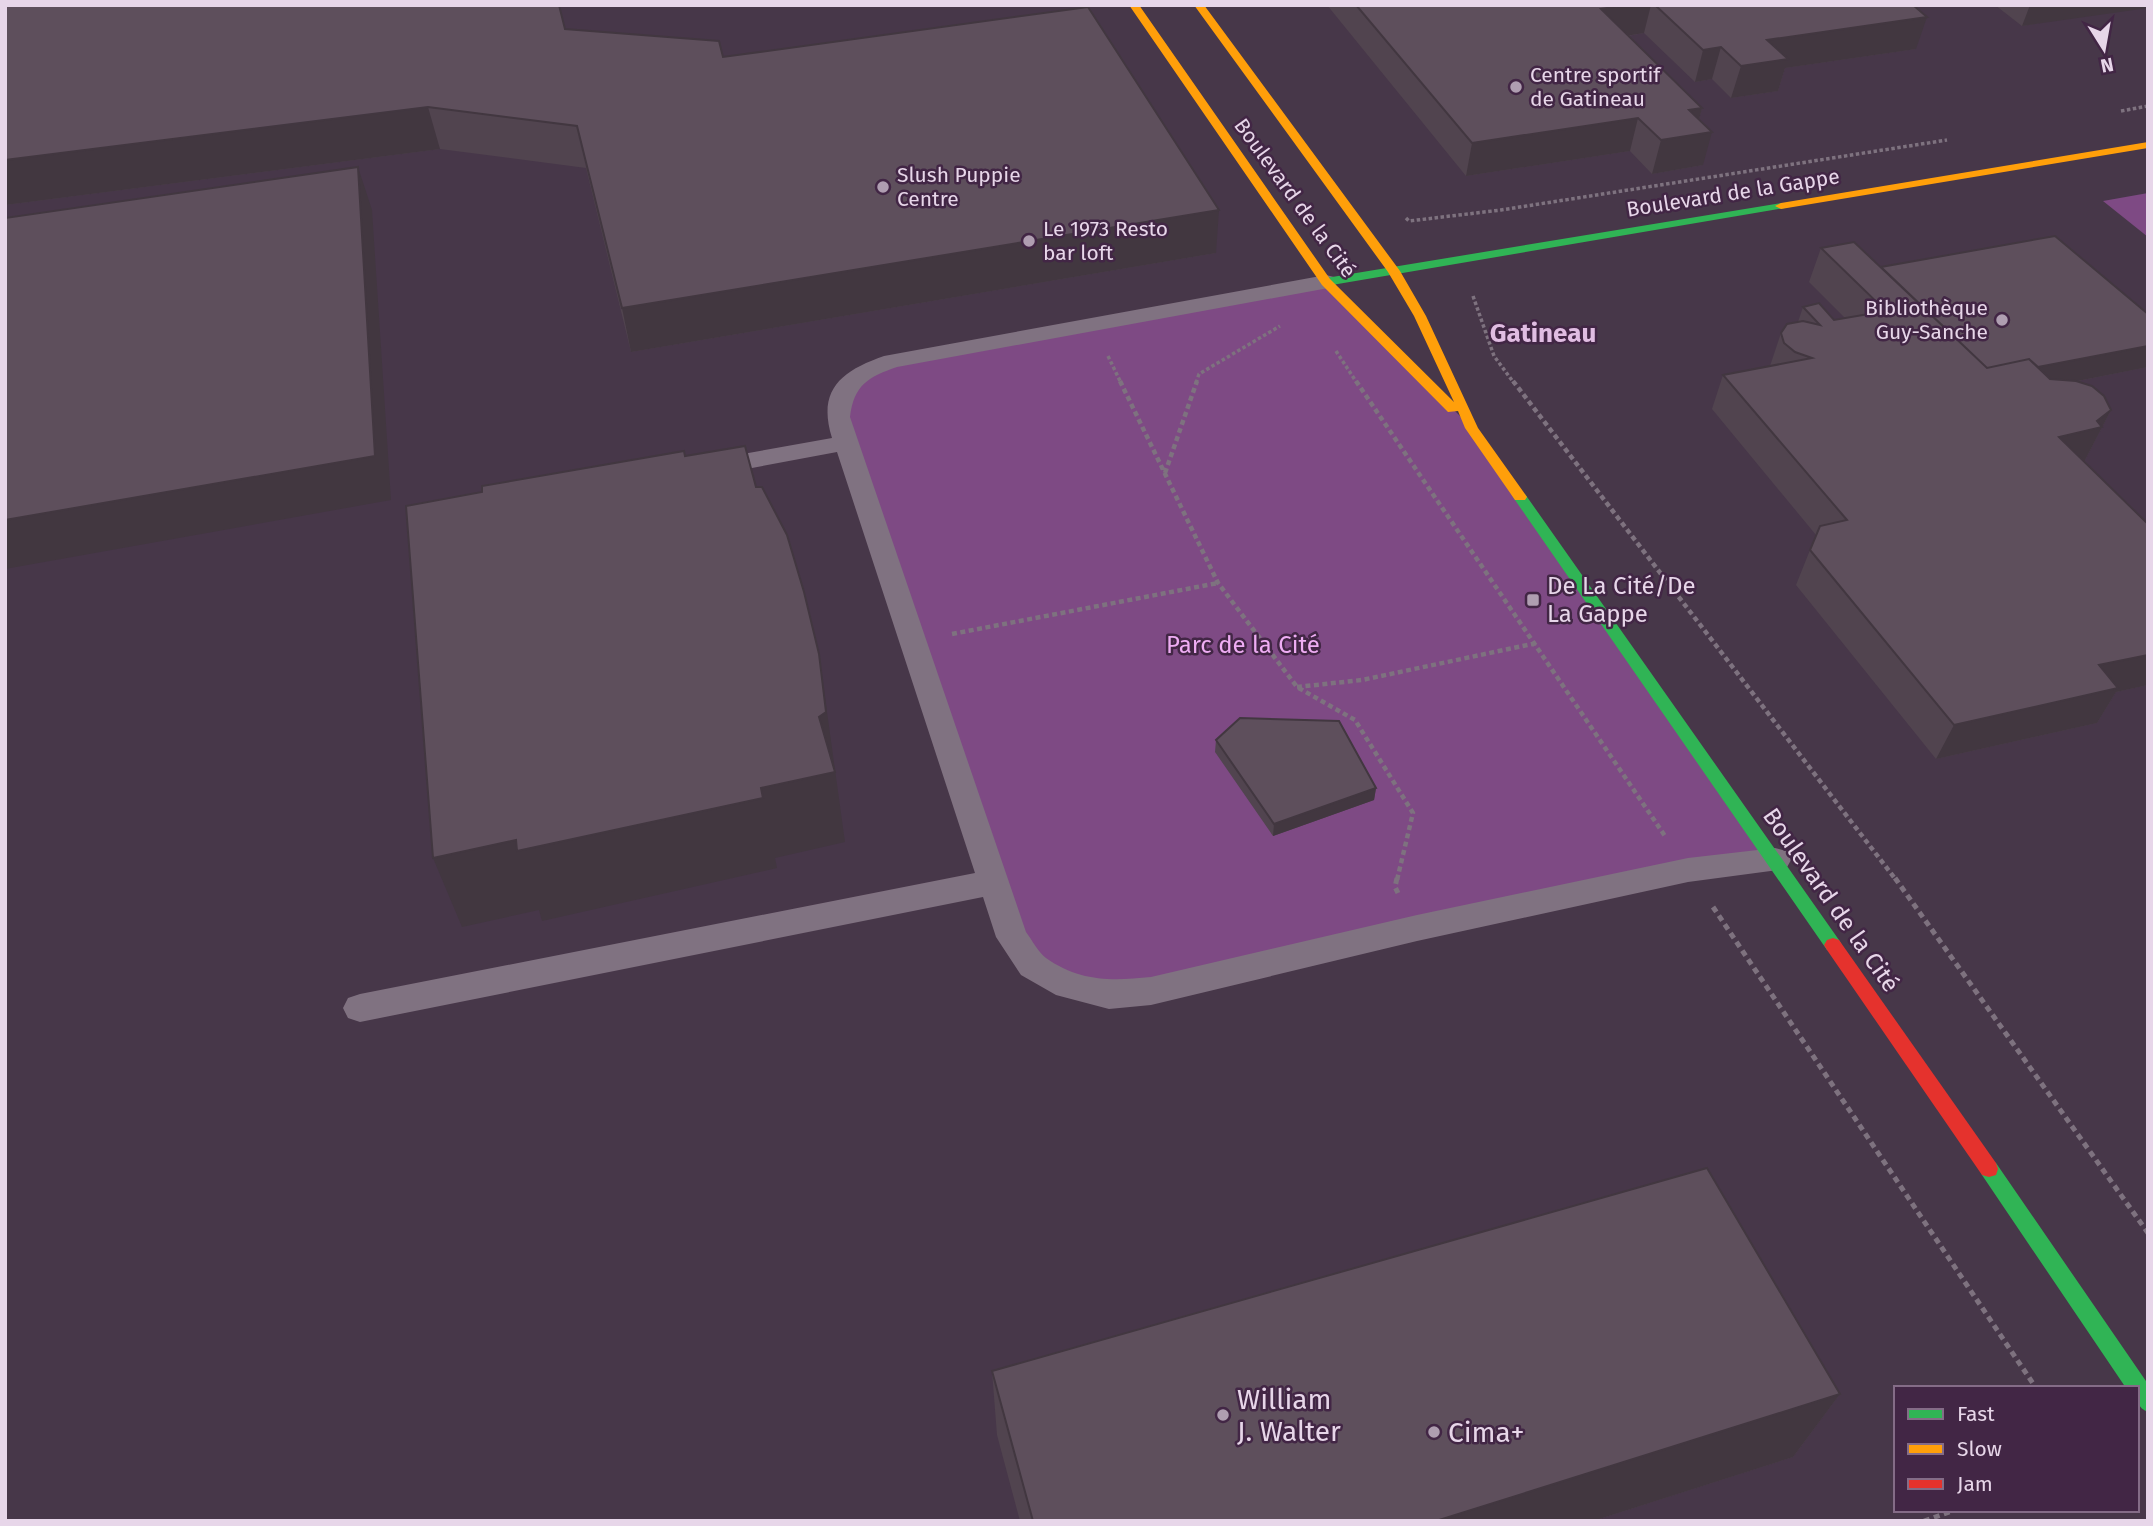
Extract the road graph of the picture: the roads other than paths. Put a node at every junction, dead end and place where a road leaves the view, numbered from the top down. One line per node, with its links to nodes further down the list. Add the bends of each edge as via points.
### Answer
1 (1134, 5): 5 (street, Boulevard de la Cité)
2 (1199, 5): 4 (street, Boulevard de la Cité)
3 (2148, 145): 4 (street, Boulevard de la Gappe)
4 (1394, 271): 5 (street, Boulevard de la Gappe); 6 (street, Boulevard de la Cité)
5 (1326, 282): 6 (street, Boulevard de la Cité); 7 (lane, via 866,369 838,400)
6 (1472, 428): 9 (street, Boulevard de la Cité)
7 (846, 443): 8 (lane); 10 (lane)
8 (683, 472)
9 (1775, 860): 10 (lane, via 1688,870 1151,991 1109,995 1068,985 1033,966 1012,937); 12 (street, Boulevard de la Cité)
10 (994, 883): 11 (lane)
11 (360, 1008)
12 (2137, 1386)

